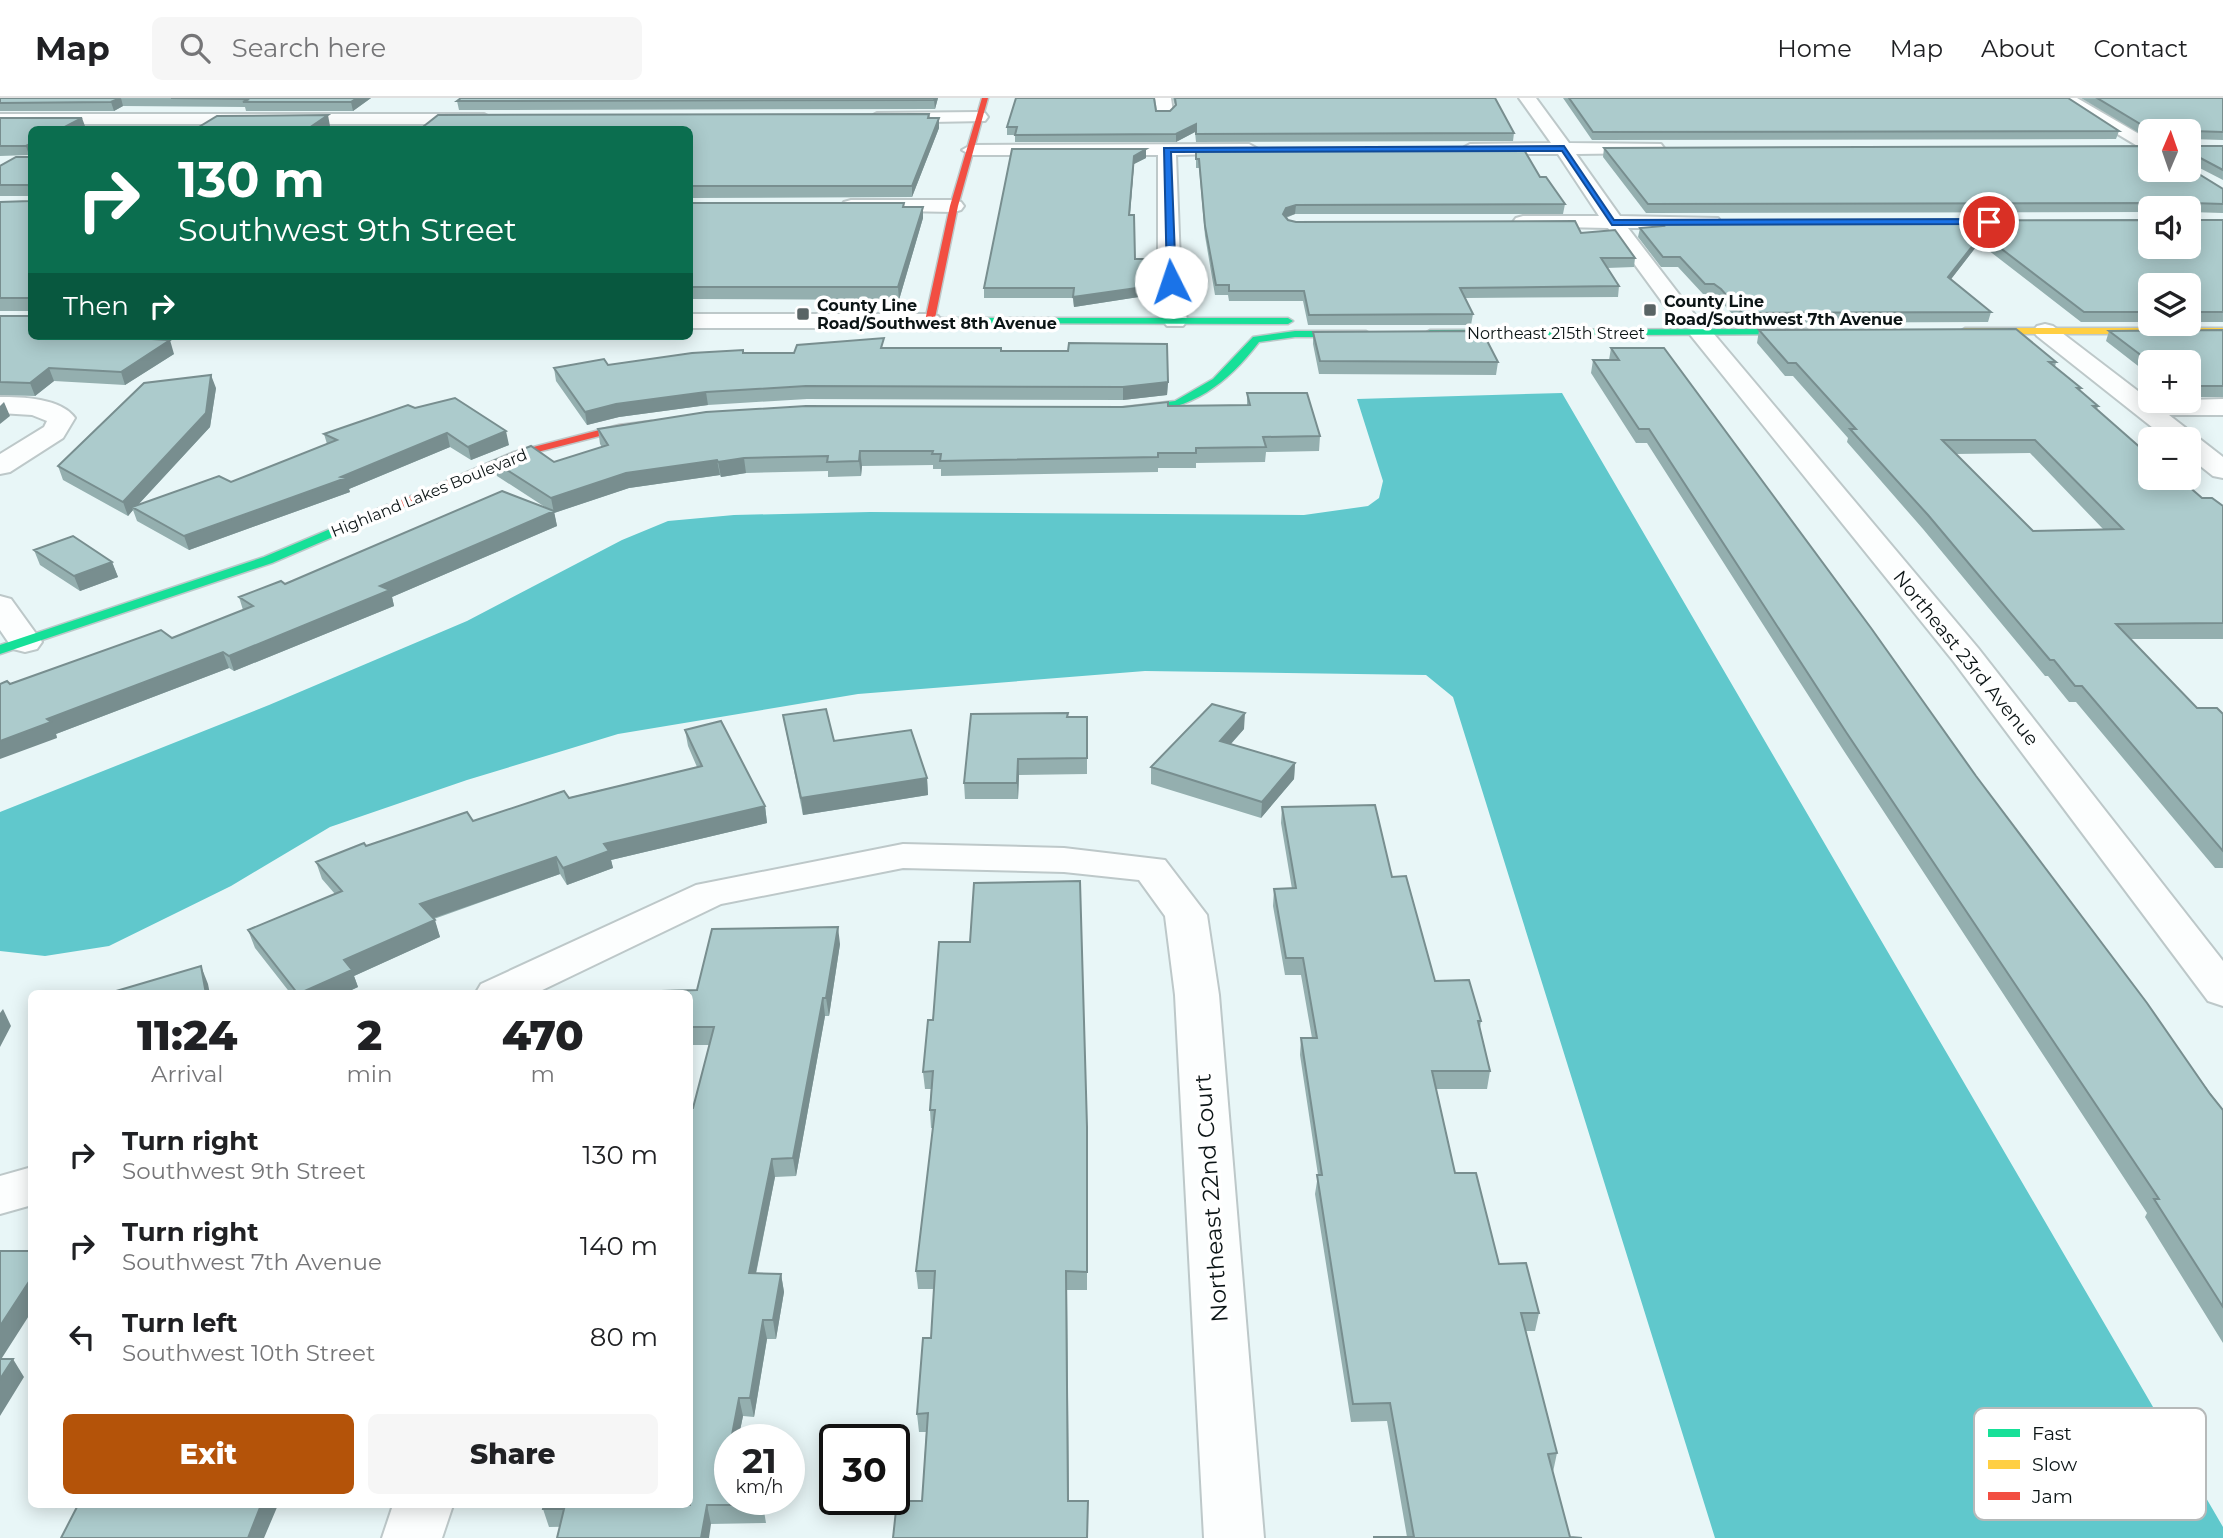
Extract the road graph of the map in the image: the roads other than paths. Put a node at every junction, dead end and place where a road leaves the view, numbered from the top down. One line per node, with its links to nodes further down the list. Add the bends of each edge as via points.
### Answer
1 (444, 98): 9 (street)
2 (985, 98): 5 (street)
3 (1527, 98): 12 (street, Northeast 23rd Avenue)
4 (2064, 98): 10 (street)
5 (979, 117): 6 (street); 18 (street)
6 (856, 118)
7 (0, 119): 9 (street)
8 (500, 119): 9 (street)
9 (411, 124)
10 (2138, 141)
11 (2107, 147): 14 (street)
12 (1564, 148): 13 (street); 17 (street); 22 (street, Northeast 23rd Avenue)
13 (1676, 148)
14 (2138, 148)
15 (1167, 149): 16 (street); 18 (street); 29 (street)
16 (1263, 149)
17 (1455, 149)
18 (971, 150): 20 (street)
19 (836, 206): 20 (street)
20 (954, 206): 28 (street)
21 (1502, 222): 22 (street)
22 (1612, 222): 23 (street); 31 (street, Northeast 23rd Avenue)
23 (1736, 222)
24 (2138, 319): 33 (street, via 1954,326)
25 (2201, 319): 26 (street)
26 (2223, 319)
27 (693, 321): 28 (street)
28 (930, 321): 29 (street)
29 (1175, 321): 40 (street, via 1381,327 1267,335 1256,339 1240,361 1186,401 1158,408)
30 (1424, 321): 31 (street)
31 (1693, 326): 32 (street); 35 (street, Northeast 215th Street); 50 (street, Northeast 23rd Avenue, via 1966,655)
32 (1824, 326)
33 (2045, 331): 34 (street); 36 (street)
34 (2223, 331)
35 (1407, 333)
36 (2138, 404)
37 (0, 405): 45 (street, via 49,410 62,418 54,432)
38 (2201, 407): 39 (street)
39 (2223, 407)
40 (1096, 411)
41 (2149, 413): 43 (street)
42 (670, 421): 48 (street, Highland Lakes Boulevard, via 620,428 518,454 268,560)
43 (2168, 427)
44 (2201, 453): 46 (street)
45 (0, 466)
46 (2223, 470)
47 (0, 606): 48 (street)
48 (13, 646)
49 (506, 990): 55 (street, Northeast 22nd Court, via 710,894 890,858 1064,860 1151,869 1186,915 1197,995)
50 (2223, 990)
51 (28, 1187): 52 (street)
52 (0, 1195)
53 (423, 1508): 54 (street)
54 (412, 1538)
55 (1234, 1538)

